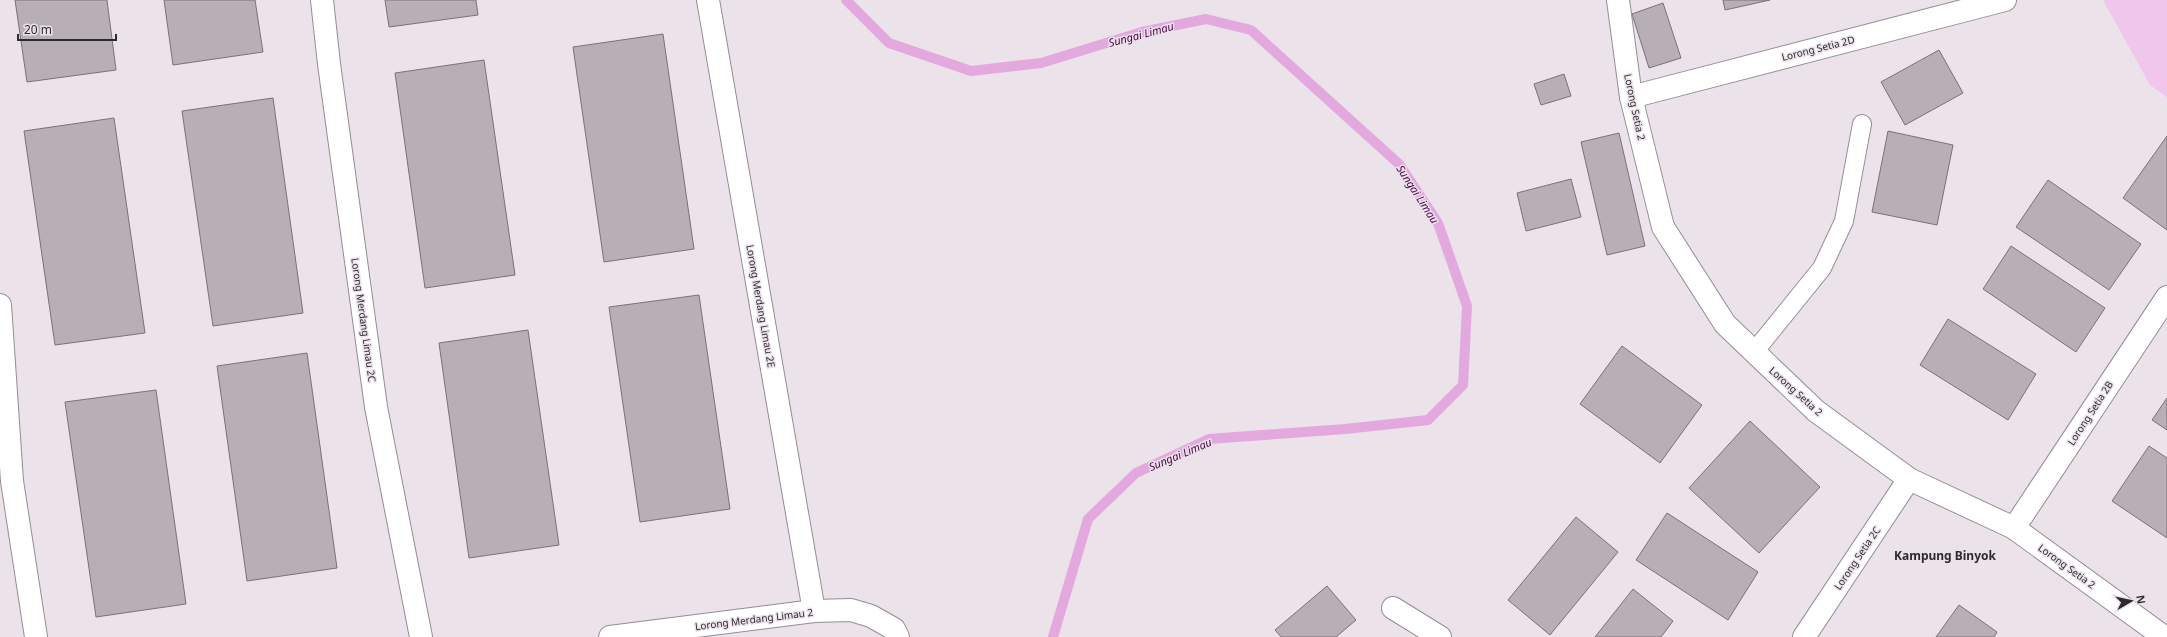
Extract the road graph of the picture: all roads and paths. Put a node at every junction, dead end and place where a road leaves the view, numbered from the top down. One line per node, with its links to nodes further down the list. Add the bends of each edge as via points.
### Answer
1 (322, 0): 16 (street, Lorong Merdang Limau 2C, via 376,407)
2 (708, 0): 13 (street, Lorong Merdang Limau 2E)
3 (1618, 0): 5 (street, Lorong Setia 2)
4 (2005, 0): 5 (street, Lorong Setia 2D)
5 (1631, 97): 9 (street, Lorong Setia 2, via 1663,227 1725,324)
6 (1862, 124): 9 (lane, via 1844,221 1822,268)
7 (2167, 297): 11 (street, Lorong Setia 2B)
8 (0, 305): 15 (street, via 12,481)
9 (1754, 352): 10 (street, Lorong Setia 2, via 1816,411)
10 (1909, 479): 11 (street, Lorong Setia 2); 19 (street, Lorong Setia 2C)
11 (2014, 528): 20 (street, Lorong Setia 2)
12 (1393, 608): 18 (street)
13 (814, 611): 14 (street, Lorong Merdang Limau 2, via 851,610 871,616); 17 (street, Lorong Merdang Limau 2)
14 (896, 633)
15 (36, 637)
16 (421, 637)
17 (610, 637)
18 (1440, 637)
19 (1804, 637)
20 (2164, 637)

